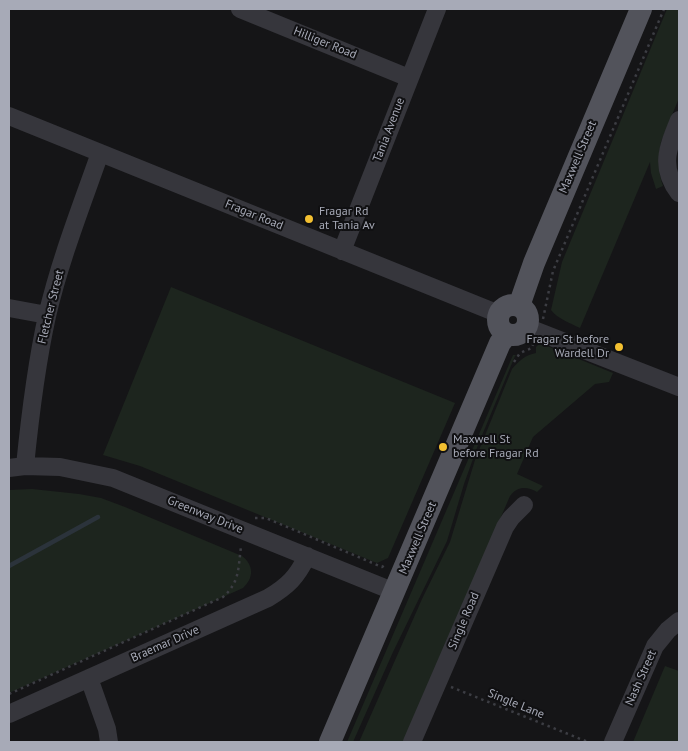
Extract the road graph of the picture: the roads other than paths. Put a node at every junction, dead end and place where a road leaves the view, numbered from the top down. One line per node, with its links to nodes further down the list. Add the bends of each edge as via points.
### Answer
1 (240, 9): 4 (street, Hilliger Road)
2 (437, 9): 4 (street, Tania Avenue)
3 (641, 9): 12 (main road, Maxwell Street, via 534,262)
4 (409, 78): 9 (street, Tania Avenue)
5 (9, 116): 7 (street, Fragar Road)
6 (679, 120): 8 (street, via 667,158 670,178)
7 (100, 153): 9 (street, Fragar Road); 11 (street, Fletcher Street)
8 (679, 193)
9 (342, 251): 12 (street, Fragar Road)
10 (9, 308): 11 (street)
11 (47, 315): 14 (street, Fletcher Street)
12 (516, 326): 13 (street, Fragar Road); 17 (main road, Maxwell Street, via 500,343)
13 (679, 387)
14 (17, 467): 16 (street, Greenway Drive, via 60,467 112,478)
15 (524, 505): 23 (street, Single Road, via 505,527)
16 (307, 556): 17 (street, Greenway Drive); 19 (street, Braemar Drive, via 293,580 268,598)
17 (395, 592): 22 (main road, Maxwell Street)
18 (679, 621): 24 (street, Nash Street, via 655,646)
19 (89, 678): 20 (street, Braemar Drive); 21 (street)
20 (9, 714)
21 (109, 742)
22 (330, 742)
23 (412, 742)
24 (613, 742)

